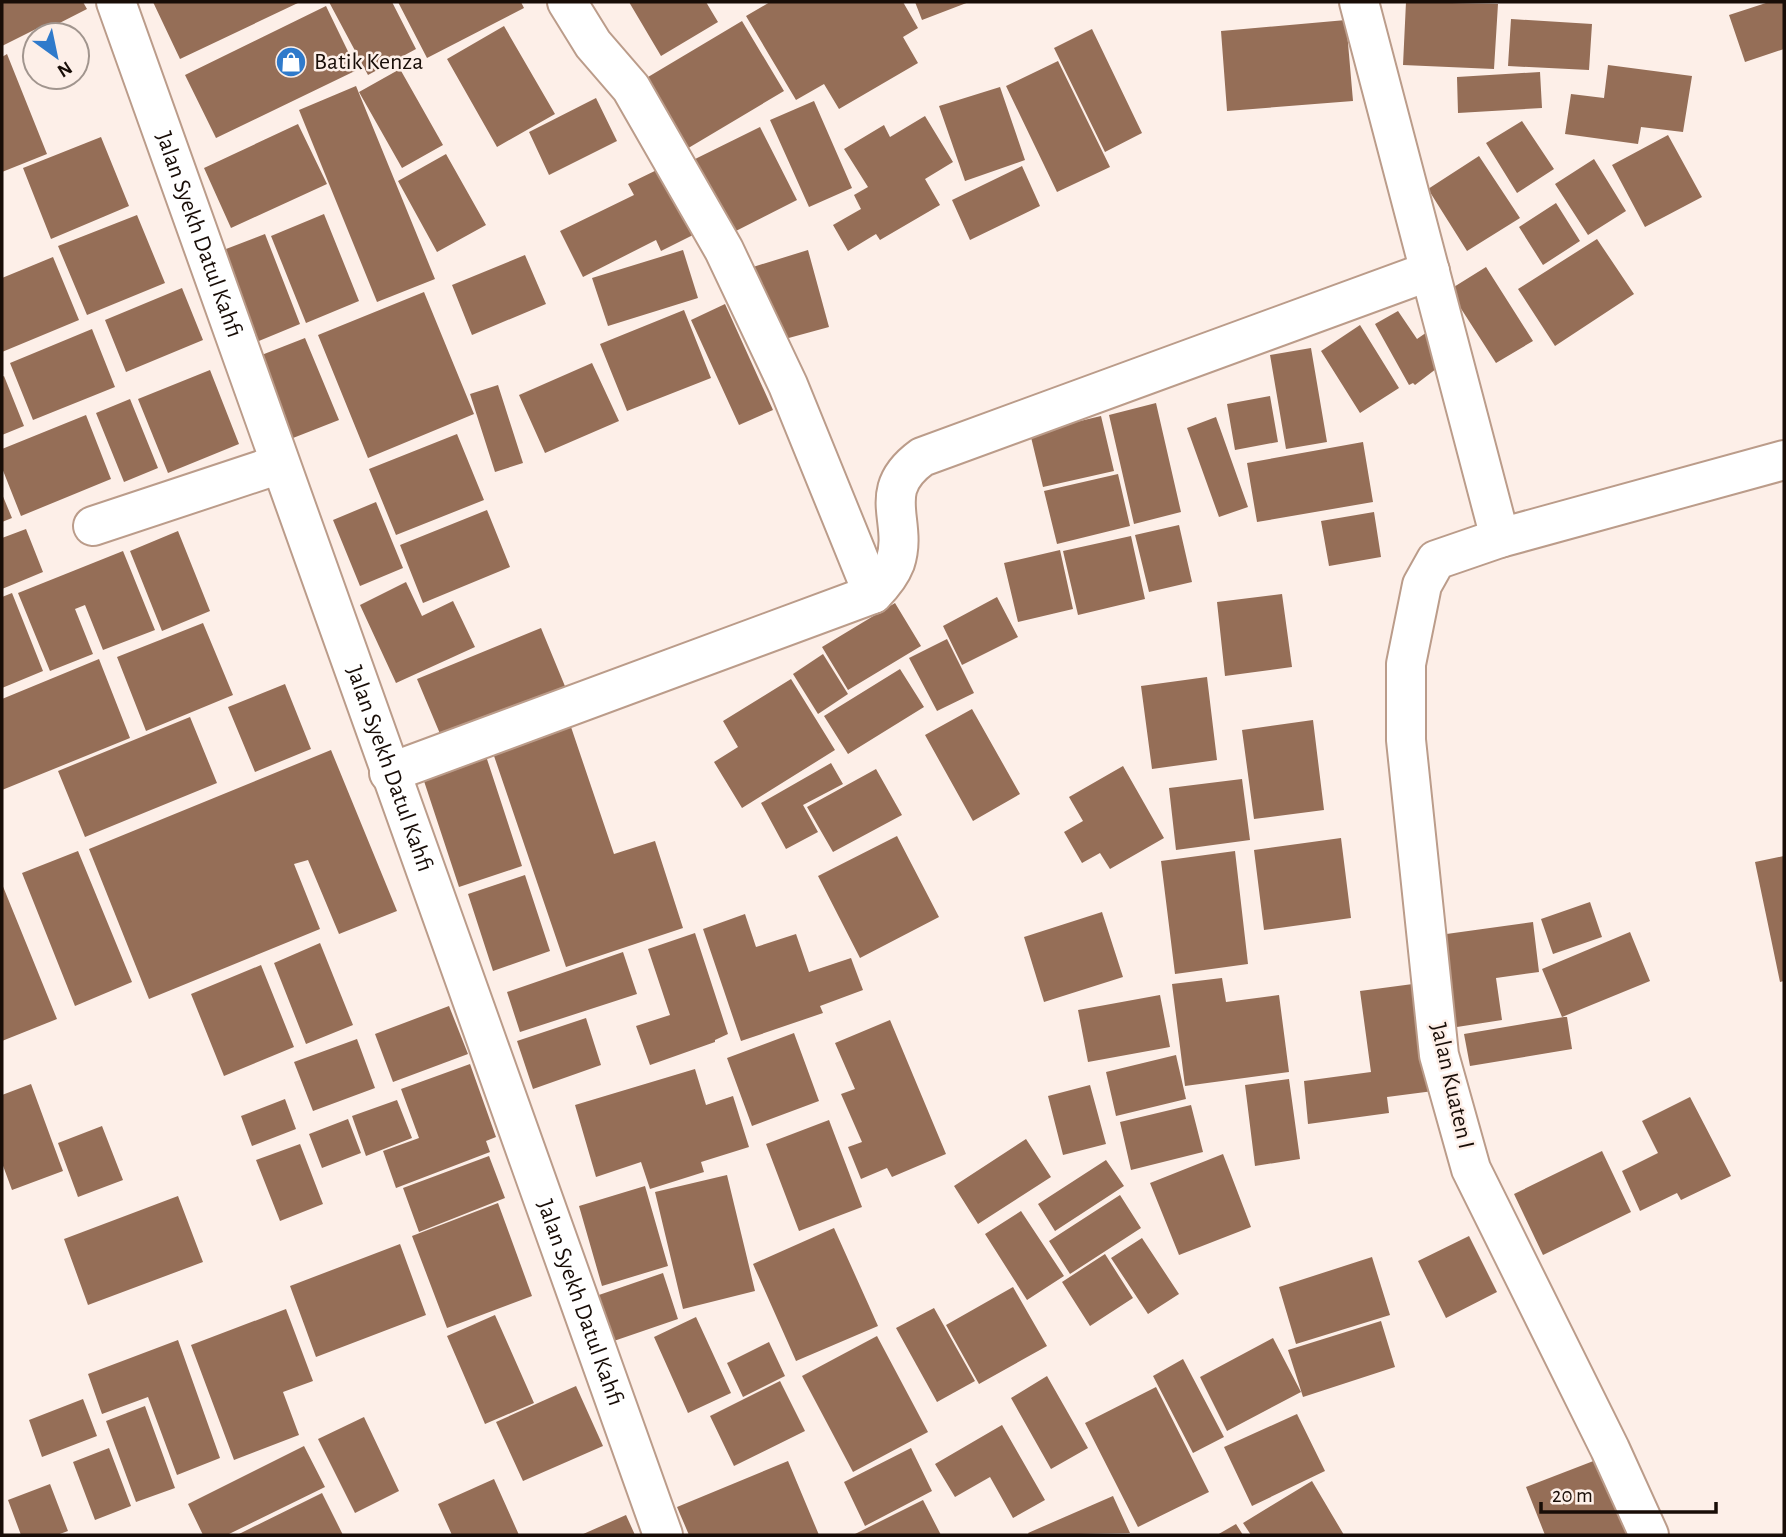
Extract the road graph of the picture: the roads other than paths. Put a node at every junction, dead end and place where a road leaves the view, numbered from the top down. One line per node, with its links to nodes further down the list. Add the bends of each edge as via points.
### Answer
1 (116, 2): 6 (street, Jalan Syekh Datul Kahfi)
2 (567, 2): 9 (street, via 593,44 631,88 724,250 788,385)
3 (1359, 2): 4 (street)
4 (1430, 271): 8 (street); 9 (street, via 922,457 897,483 896,561)
5 (1784, 460): 8 (street)
6 (280, 464): 7 (street); 10 (street, Jalan Syekh Datul Kahfi)
7 (93, 526)
8 (1500, 538): 12 (street, Jalan Kuaten I, via 1436,560 1422,584 1406,664 1406,740 1439,1055 1471,1169)
9 (873, 594): 10 (street)
10 (389, 773): 11 (street, Jalan Syekh Datul Kahfi)
11 (663, 1535)
12 (1649, 1535)

